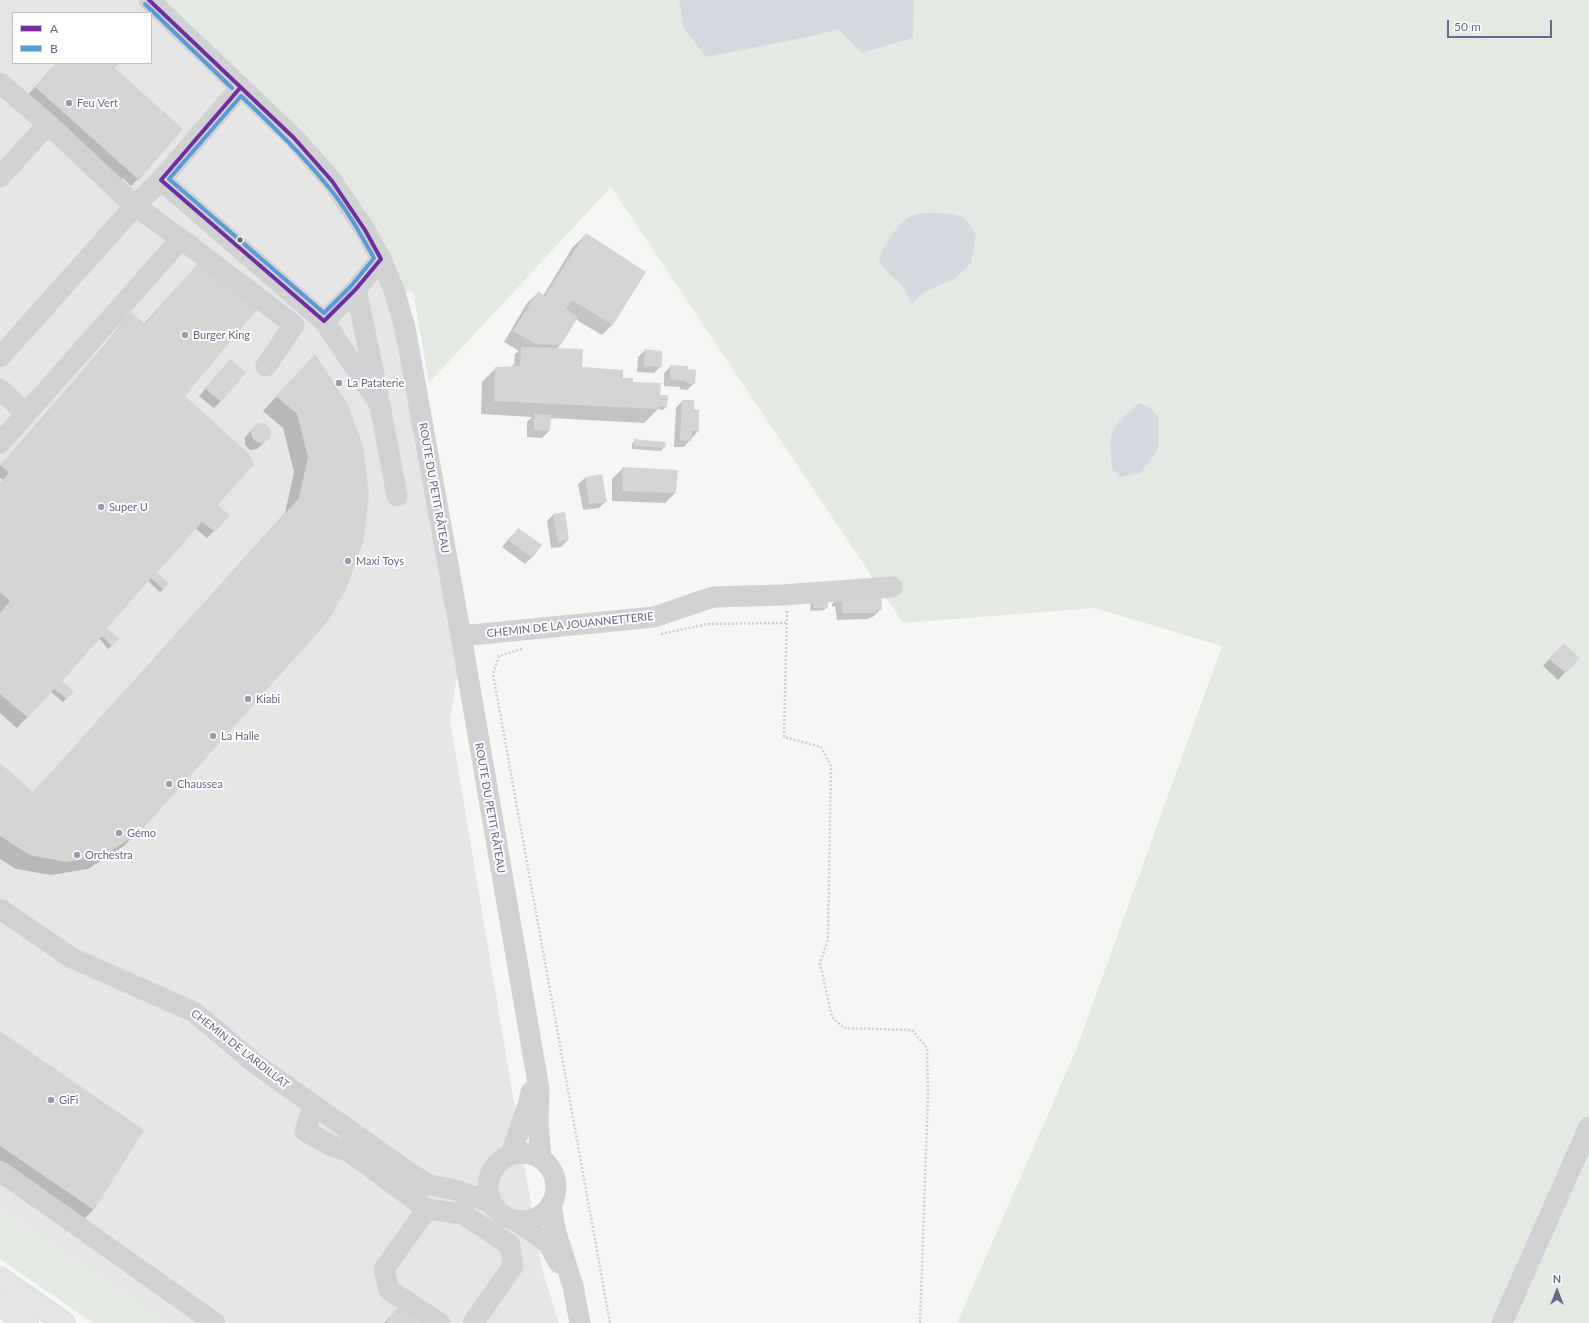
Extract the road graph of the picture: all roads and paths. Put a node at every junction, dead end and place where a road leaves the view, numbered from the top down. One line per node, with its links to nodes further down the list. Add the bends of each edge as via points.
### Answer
1 (149, 0): 3 (street, ROUTE DU PETIT RÂTEAU)
2 (0, 83): 4 (street)
3 (240, 88): 6 (street); 9 (street, ROUTE DU PETIT RÂTEAU, via 294,138 332,181 365,230)
4 (48, 124): 5 (street); 7 (street)
5 (0, 177)
6 (161, 180): 7 (street); 11 (street)
7 (135, 206): 8 (street); 12 (street)
8 (182, 239): 13 (street, via 294,325); 16 (street)
9 (381, 260): 10 (street); 21 (street, ROUTE DU PETIT RÂTEAU, via 394,290 404,328)
10 (356, 289): 11 (street); 15 (street)
11 (324, 321): 15 (street)
12 (0, 357)
13 (266, 366)
14 (0, 389): 16 (street)
15 (380, 405): 18 (street)
16 (26, 414): 17 (street)
17 (0, 443)
18 (396, 496)
19 (892, 587): 21 (street, CHEMIN DE LA JOUANNETTERIE, via 712,597 654,617)
20 (658, 634): 46 (path, via 708,624 787,623 784,737 821,747 831,766 828,939 820,964 832,1017 844,1028 912,1030 927,1048 928,1094)
21 (461, 636): 24 (street, ROUTE DU PETIT RÂTEAU)
22 (523, 648): 45 (path, via 499,656 493,674)
23 (0, 909): 25 (street, CHEMIN DE L'ARDILLAT, via 72,958 194,1012 257,1065)
24 (534, 1066): 27 (street, ROUTE DU PETIT RÂTEAU, via 529,1102); 28 (street, ROUTE DU PETIT RÂTEAU, via 539,1089)
25 (314, 1105): 31 (street, CHEMIN DE L'ARDILLAT, via 407,1172 429,1185); 34 (street, via 305,1131 330,1145 350,1152)
26 (1589, 1127): 47 (street)
27 (511, 1154): 28 (street, via 531,1154); 30 (street, via 495,1165)
28 (541, 1158): 33 (street, via 551,1170 556,1185)
29 (0, 1171): 41 (street)
30 (490, 1174): 31 (street); 32 (street, via 487,1183)
31 (452, 1189): 32 (street, CHEMIN DE L'ARDILLAT)
32 (490, 1202): 35 (street, via 497,1212 507,1219)
33 (551, 1206): 35 (street, via 537,1218); 37 (street, via 556,1233)
34 (427, 1209): 42 (street, via 384,1269 389,1290); 43 (street, via 463,1214 510,1245 513,1266)
35 (518, 1222): 37 (street, via 548,1243)
36 (0, 1278): 40 (highway)
37 (573, 1286): 44 (street)
38 (0, 1304): 39 (highway)
39 (27, 1323)
40 (64, 1323)
41 (215, 1323)
42 (440, 1323)
43 (473, 1323)
44 (580, 1323)
45 (610, 1323)
46 (920, 1323)
47 (1502, 1323)

